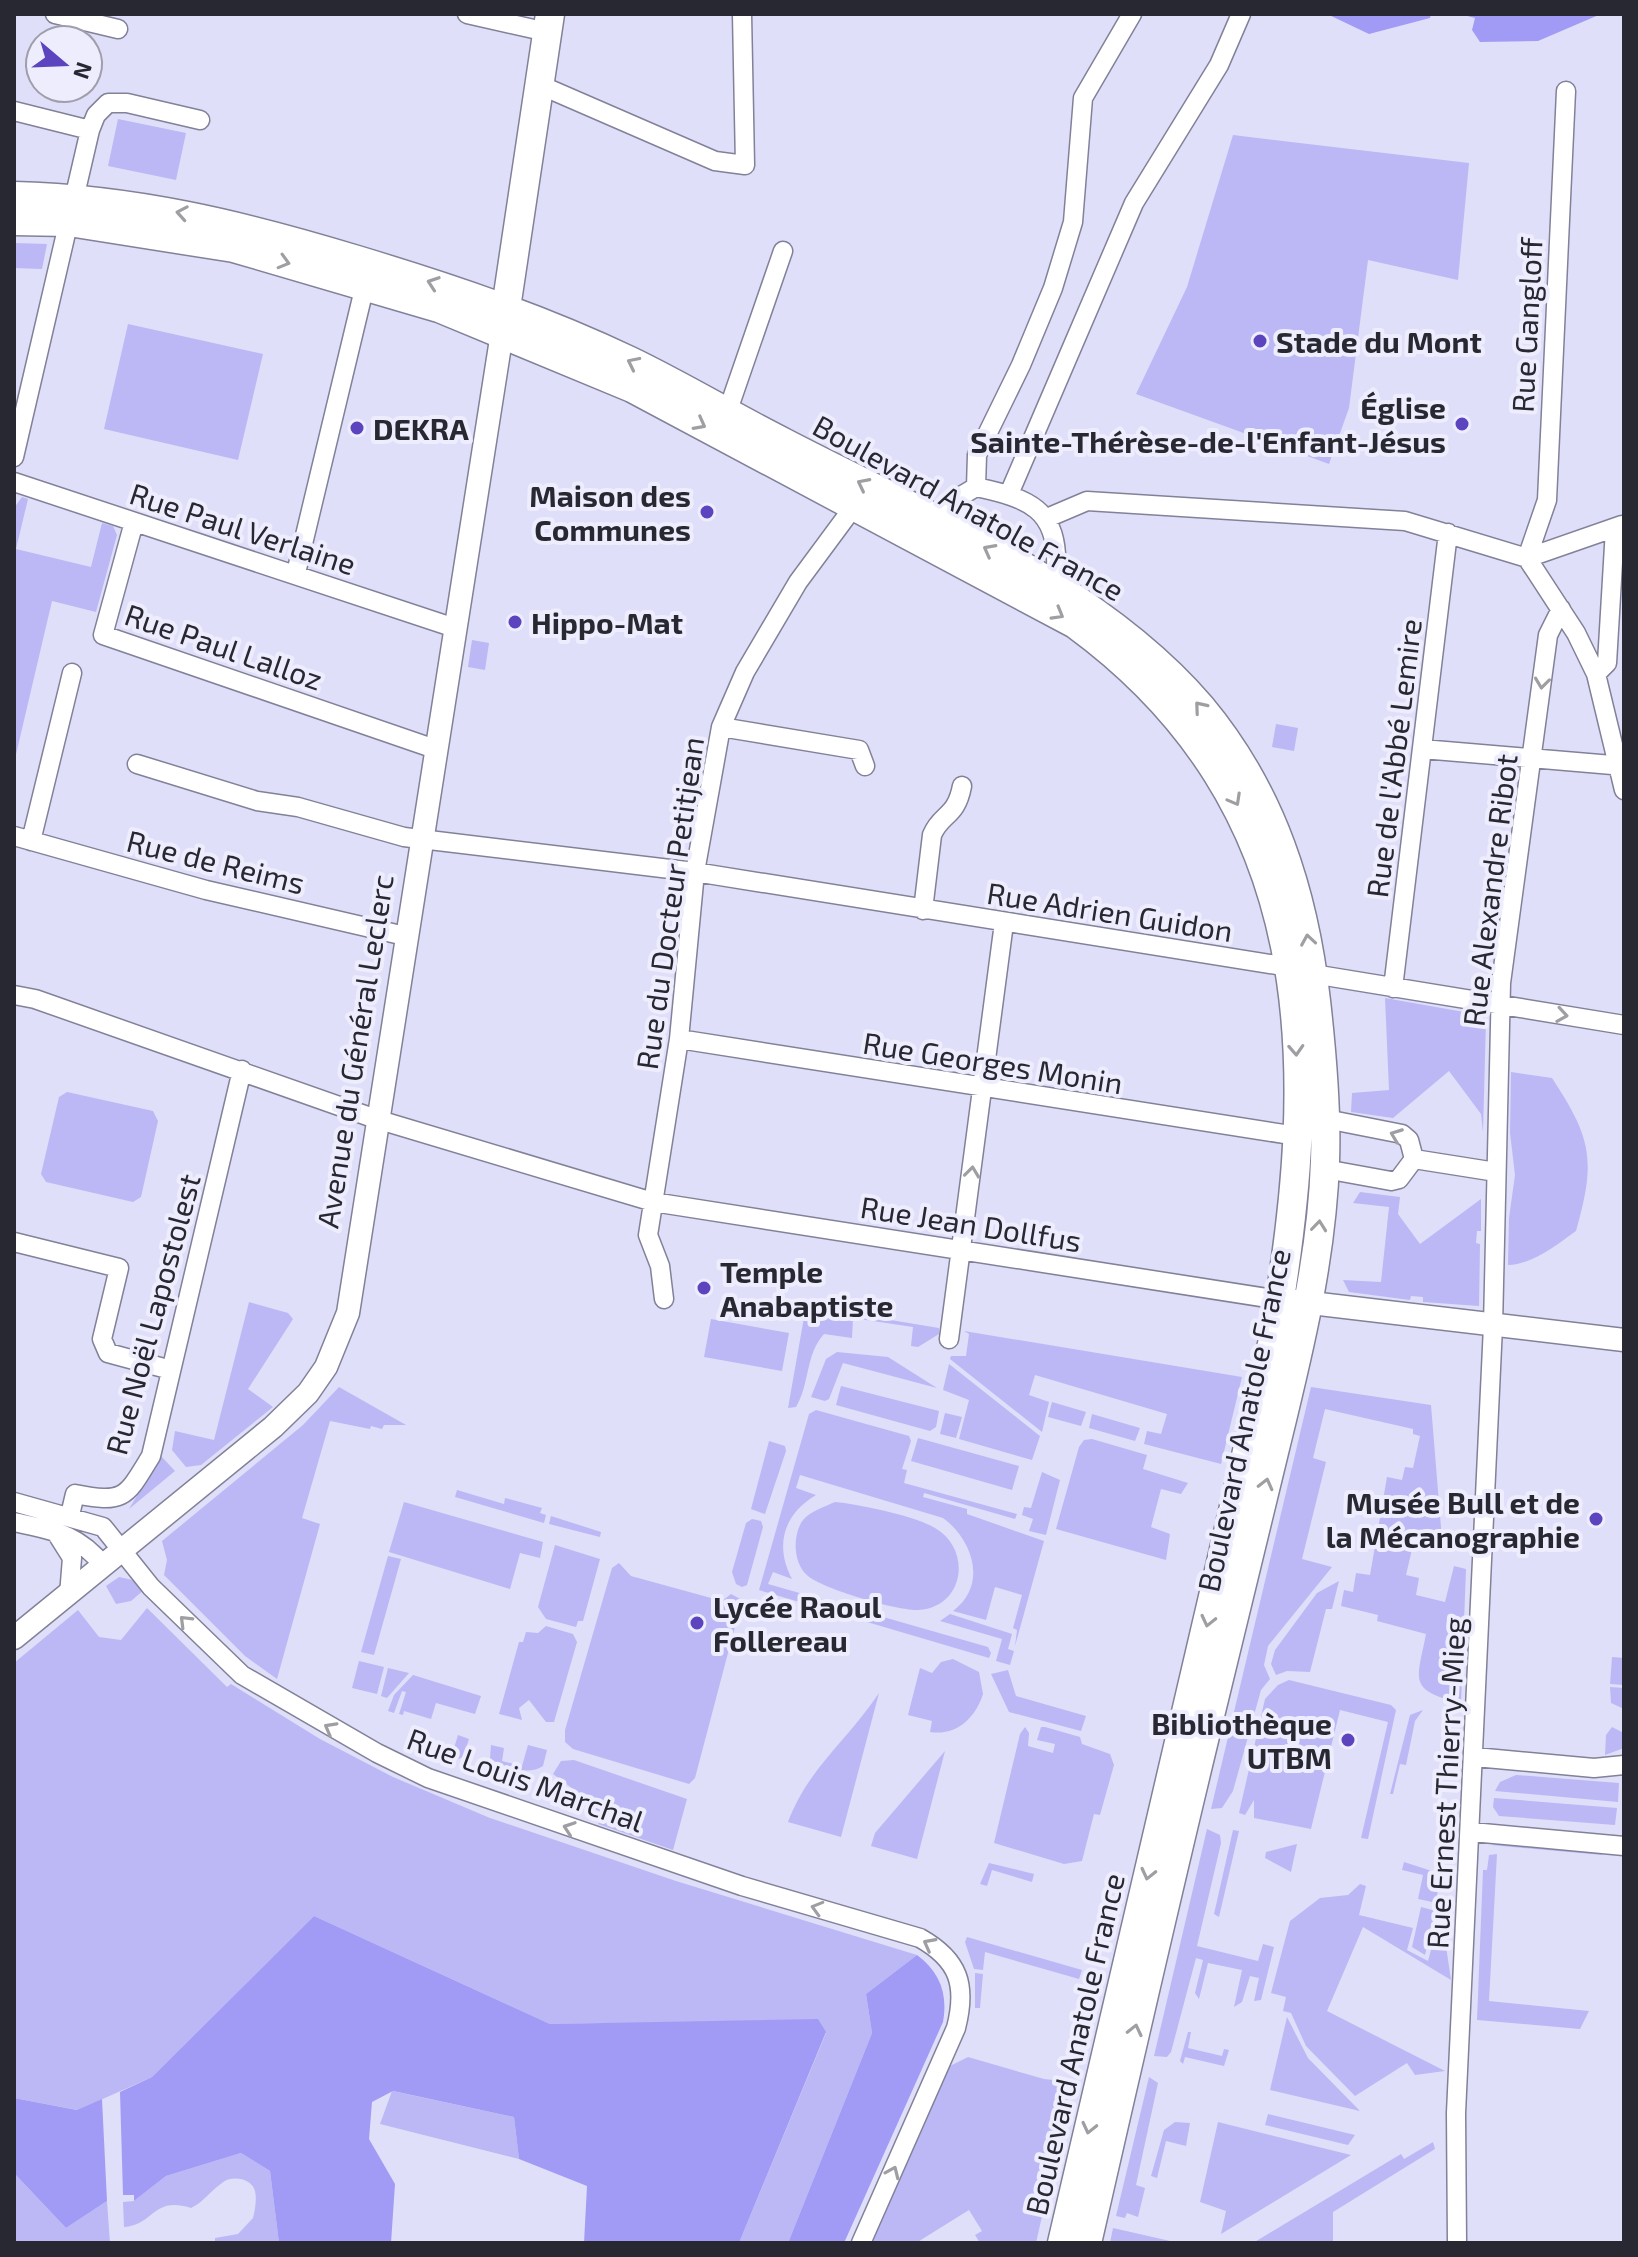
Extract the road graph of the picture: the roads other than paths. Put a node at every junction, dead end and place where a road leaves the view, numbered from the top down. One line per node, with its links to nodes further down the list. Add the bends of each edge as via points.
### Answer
1 (55, 14): 7 (street)
2 (467, 14): 6 (street)
3 (742, 14): 8 (street, via 745,165 715,161)
4 (1132, 14): 22 (street, via 1083,98 1073,222 1048,301 977,455)
5 (1241, 14): 23 (street, via 1219,65 1134,203)
6 (548, 23): 8 (main road, Avenue du Général Leclerc)
7 (118, 29)
8 (540, 85): 18 (main road, Avenue du Général Leclerc)
9 (1566, 91): 30 (street, Rue Gangloff, via 1547,500)
10 (14, 111): 12 (street)
11 (200, 120): 12 (street, via 108,103)
12 (90, 130): 14 (street)
13 (14, 196): 14 (main road)
14 (72, 210): 15 (main road); 17 (main road, one-way to 17); 18 (main road, one-way to 14, via 427,281 239,224); 20 (street)
15 (14, 221)
16 (783, 251): 19 (street)
17 (365, 285): 18 (main road); 31 (street)
18 (504, 321): 19 (main road, Boulevard Anatole France, one-way to 18, via 638,365); 24 (main road, Boulevard Anatole France, one-way to 24); 36 (street, Avenue du Général Leclerc)
19 (727, 413): 28 (main road, Boulevard Anatole France, one-way to 19)
20 (14, 457)
21 (14, 482): 26 (street, Rue Paul Verlaine)
22 (976, 487): 23 (street); 28 (street, via 949,503)
23 (1009, 494): 25 (street)
24 (855, 505): 28 (main road, Boulevard Anatole France); 39 (street, Rue du Docteur Petitjean, via 798,582 745,672)
25 (1047, 518): 29 (street, via 1087,501 1405,521); 33 (street, via 1057,544 1056,568)
26 (134, 522): 31 (street, Rue Paul Verlaine); 40 (street, Rue Paul Lalloz, via 103,635)
27 (1619, 526): 30 (street); 35 (street)
28 (928, 531): 32 (main road, Boulevard Anatole France); 33 (main road, Boulevard Anatole France, one-way to 28)
29 (1448, 533): 30 (street); 41 (street, Rue de l'Abbé Lemire)
30 (1527, 558): 34 (street)
31 (296, 573): 36 (street, Rue Paul Verlaine)
32 (989, 577): 33 (street, via 1037,586); 54 (main road, Boulevard Anatole France, one-way to 54, via 1075,624 1110,650 1190,731 1241,811)
33 (1045, 582): 54 (main road, Boulevard Anatole France, one-way to 33, via 1294,878 1263,802 1232,750 1178,682 1135,643)
34 (1561, 609): 38 (street); 42 (street, Rue Alexandre Ribot, one-way to 42, via 1548,635)
35 (1616, 623): 38 (street, via 1607,663)
36 (455, 628): 40 (street, Avenue du Général Leclerc)
37 (72, 673): 49 (street)
38 (1596, 674): 44 (street)
39 (721, 727): 45 (street, via 859,750); 50 (street, Rue du Docteur Petitjean)
40 (435, 749): 48 (street, Avenue du Général Leclerc)
41 (1422, 749): 42 (street); 55 (street, Rue de l'Abbé Lemire)
42 (1532, 758): 44 (street); 57 (street, Rue Alexandre Ribot)
43 (137, 764): 48 (street, Rue Adrien Guidon, via 257,801)
44 (1621, 765): 47 (street)
45 (865, 766)
46 (962, 786): 51 (street, via 958,804 932,835)
47 (1624, 790)
48 (421, 837): 50 (street, Rue Adrien Guidon); 53 (street, Avenue du Général Leclerc)
49 (22, 839): 53 (street, Rue de Reims, via 206,890)
50 (695, 872): 51 (street, Rue Adrien Guidon); 59 (street, Rue du Docteur Petitjean)
51 (923, 910): 52 (street, Rue Adrien Guidon)
52 (1004, 923): 54 (street, Rue Adrien Guidon); 61 (street)
53 (405, 936): 62 (street, Avenue du Général Leclerc)
54 (1301, 971): 55 (street, Rue Adrien Guidon); 63 (main road, Boulevard Anatole France); 64 (main road, Boulevard Anatole France, one-way to 64)
55 (1393, 988): 57 (street, Rue Adrien Guidon)
56 (14, 995): 60 (street, Rue Jean Dollfus)
57 (1499, 1005): 58 (street, Rue Adrien Guidon, one-way to 58); 67 (street, Rue Alexandre Ribot)
58 (1624, 1025)
59 (679, 1039): 61 (street, Rue Georges Monin); 68 (street, Rue du Docteur Petitjean)
60 (242, 1070): 62 (street, Rue Jean Dollfus); 76 (street, Rue Noël Lapostolest)
61 (983, 1089): 64 (street, Rue Georges Monin); 70 (street, one-way to 61)
62 (376, 1119): 68 (street, Rue Jean Dollfus); 81 (street, Avenue du Général Leclerc, via 348,1313 326,1367 273,1427)
63 (1326, 1119): 65 (street, one-way to 63, via 1402,1134); 66 (main road, Boulevard Anatole France)
64 (1297, 1136): 72 (main road, Boulevard Anatole France)
65 (1414, 1159): 66 (street, via 1399,1179 1391,1181); 67 (street)
66 (1325, 1169): 72 (main road, Boulevard Anatole France, one-way to 66)
67 (1496, 1172): 73 (street, Rue Alexandre Ribot)
68 (653, 1202): 70 (street, Rue Jean Dollfus); 71 (street, via 648,1235 660,1266)
69 (14, 1242): 76 (street, via 119,1268 104,1346 108,1353)
70 (962, 1249): 72 (street, Rue Jean Dollfus); 75 (street)
71 (664, 1299)
72 (1294, 1302): 73 (street); 89 (main road, Boulevard Anatole France, one-way to 89); 90 (main road, Boulevard Anatole France, one-way to 72)
73 (1493, 1326): 74 (street); 84 (street, Rue Ernest Thierry-Mieg)
74 (1624, 1338)
75 (949, 1339)
76 (171, 1370): 78 (street, Rue Noël Lapostolest, via 151,1456 129,1493 107,1501 75,1494)
77 (14, 1502): 78 (street)
78 (70, 1515): 81 (street, via 103,1527)
79 (14, 1522): 80 (street)
80 (55, 1531): 81 (street); 82 (street, via 72,1558)
81 (113, 1559): 82 (street, Avenue du Général Leclerc); 88 (street, Rue Louis Marchal, one-way to 81, via 956,2028 962,2006 957,1972 944,1952 920,1938 742,1886 428,1778 242,1675)
82 (69, 1595): 83 (street, Avenue du Général Leclerc)
83 (14, 1638)
84 (1475, 1757): 85 (street, via 1594,1768); 86 (street, Rue Ernest Thierry-Mieg)
85 (1624, 1765)
86 (1472, 1832): 87 (street); 91 (street, Rue Ernest Thierry-Mieg, via 1456,2113)
87 (1624, 1846)
88 (861, 2243)
89 (1062, 2243)
90 (1087, 2243)
91 (1457, 2243)

